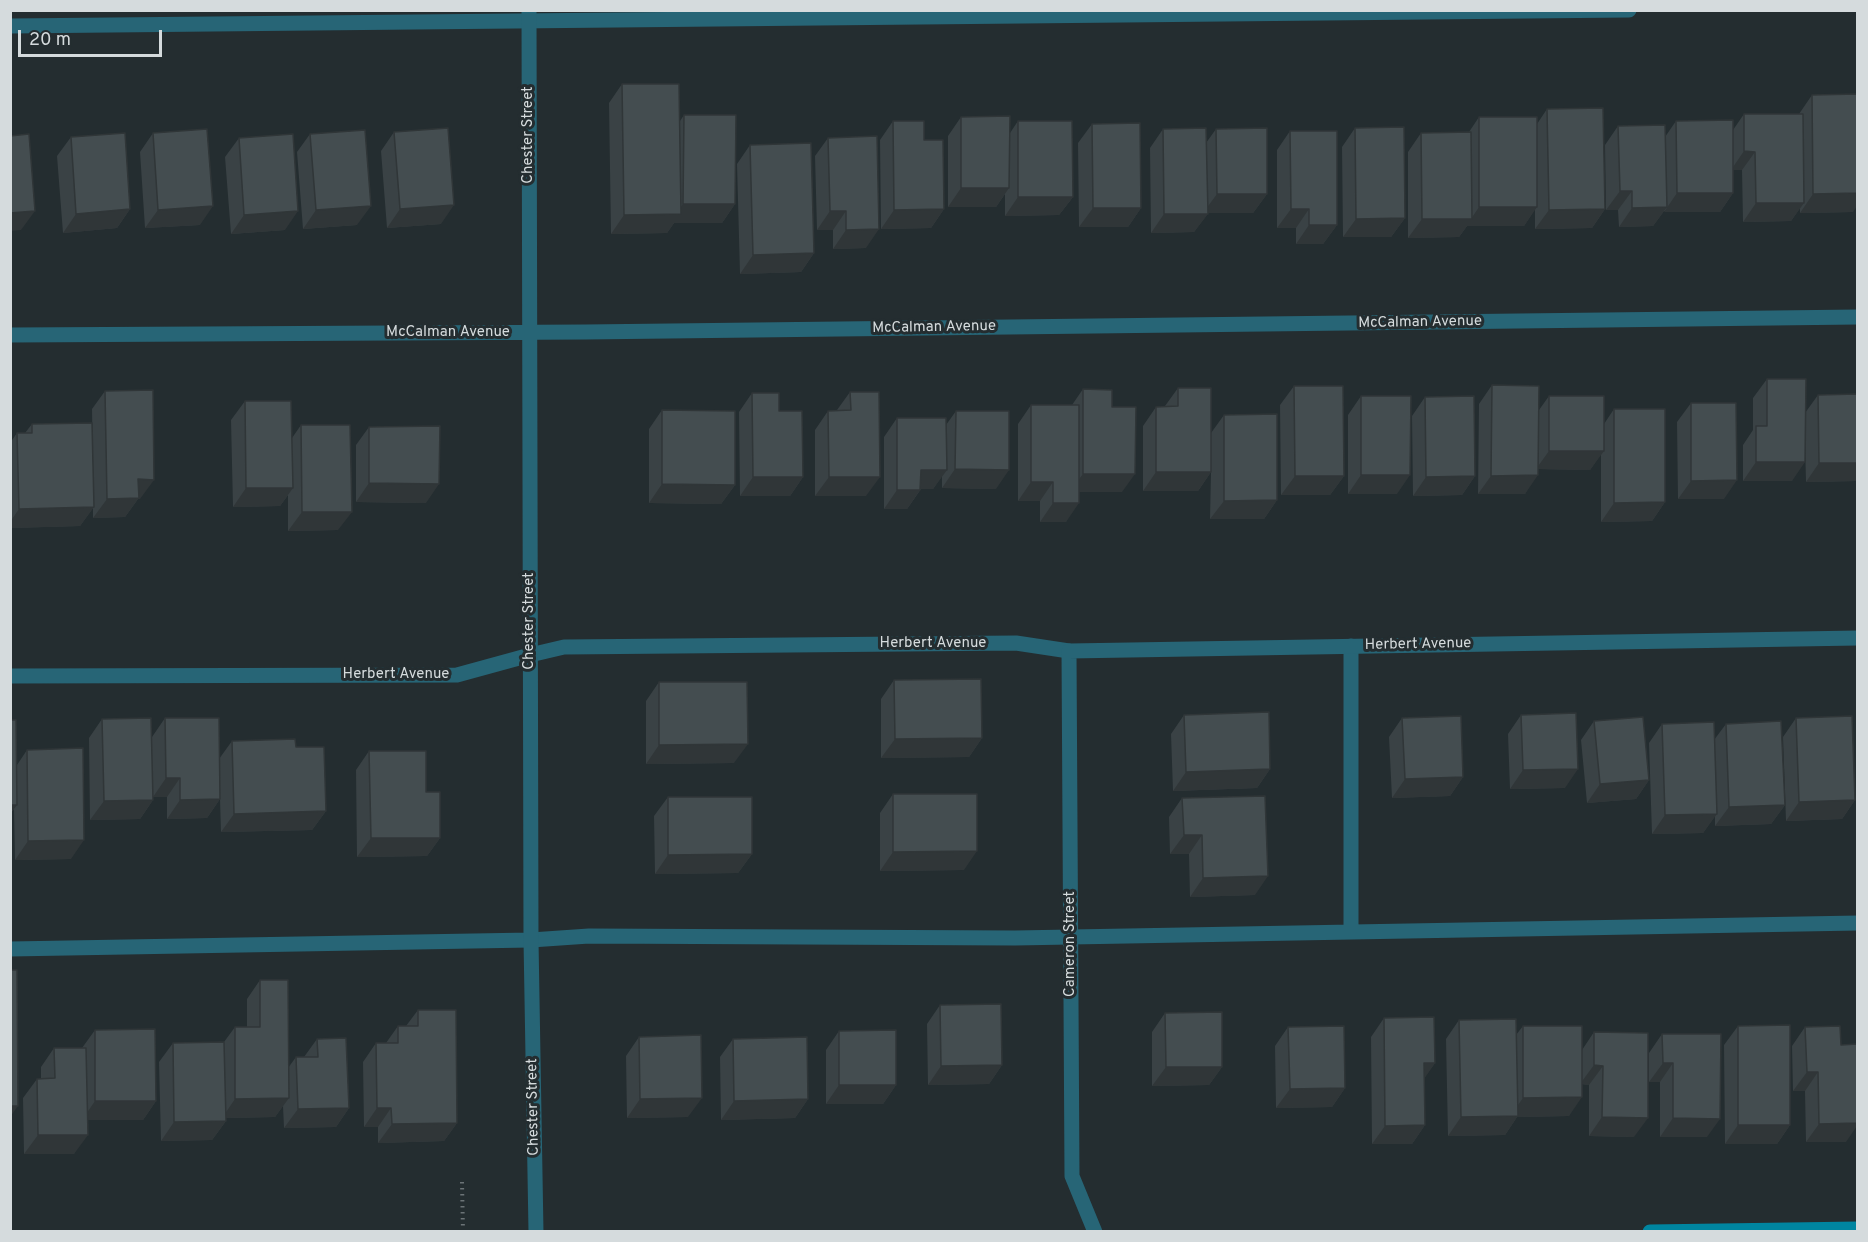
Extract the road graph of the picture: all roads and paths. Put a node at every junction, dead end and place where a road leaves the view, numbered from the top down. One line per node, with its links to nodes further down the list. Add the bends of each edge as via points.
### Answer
1 (1629, 10): 2 (street)
2 (529, 16): 3 (street); 5 (street, Chester Street)
3 (10, 26)
4 (1857, 317): 5 (street, McCalman Avenue)
5 (529, 333): 6 (street, McCalman Avenue); 10 (street, Chester Street)
6 (10, 334)
7 (1857, 638): 8 (street, Herbert Avenue)
8 (1351, 646): 9 (street, Herbert Avenue); 13 (street)
9 (1069, 651): 10 (street, Herbert Avenue, via 1016,643 564,647); 14 (street, Cameron Street)
10 (530, 655): 11 (street, Herbert Avenue, via 457,675); 15 (street, Chester Street)
11 (10, 676)
12 (1857, 923): 13 (street)
13 (1351, 932): 14 (street)
14 (1071, 937): 15 (street, via 589,936); 21 (street, Cameron Street, via 1072,1176)
15 (531, 940): 16 (street); 20 (street, Chester Street)
16 (10, 949)
17 (462, 1182): 19 (path)
18 (1857, 1229): 22 (street)
19 (463, 1232)
20 (536, 1232)
21 (1095, 1232)
22 (1650, 1232)

